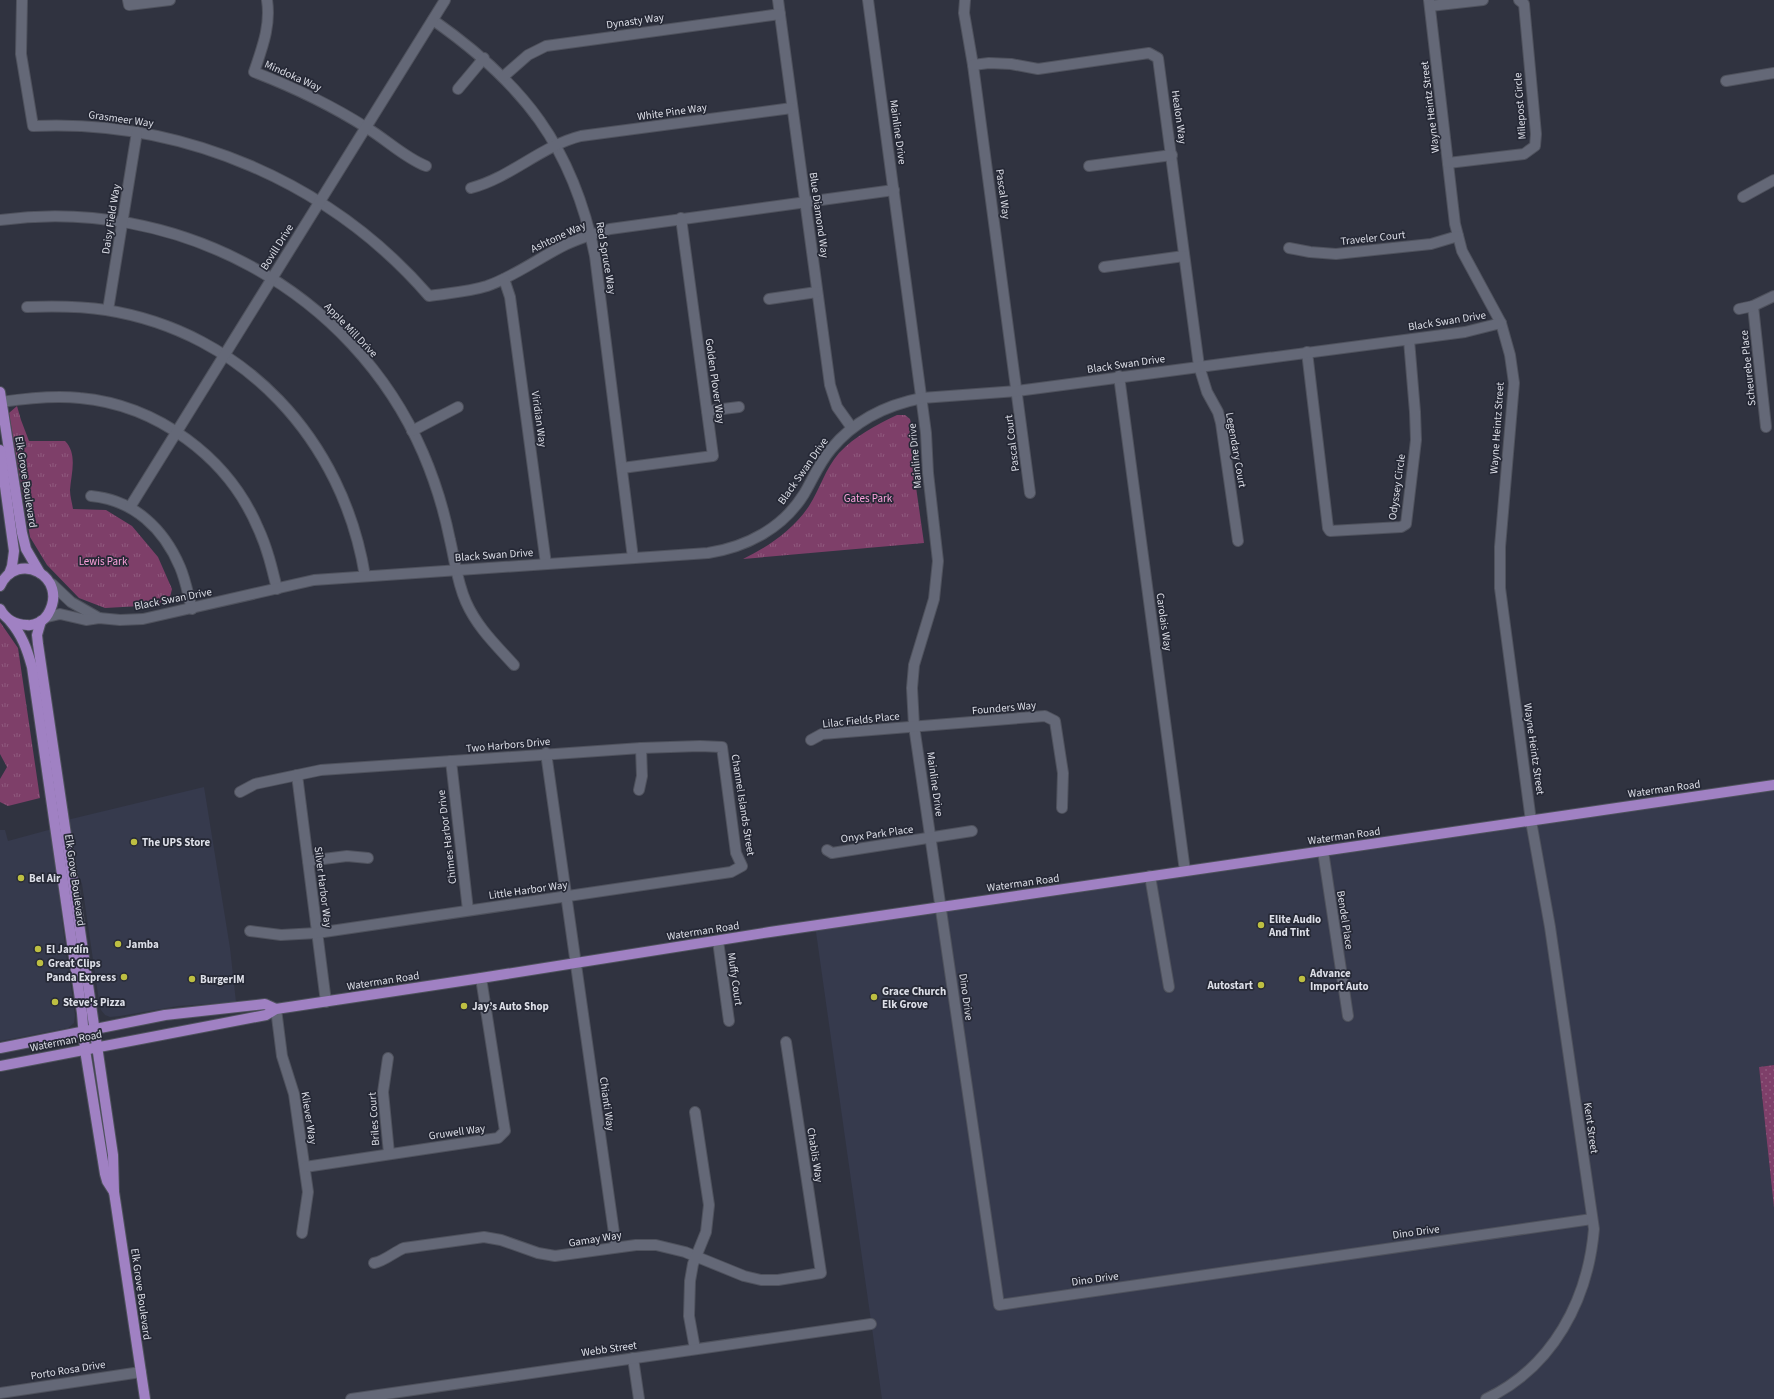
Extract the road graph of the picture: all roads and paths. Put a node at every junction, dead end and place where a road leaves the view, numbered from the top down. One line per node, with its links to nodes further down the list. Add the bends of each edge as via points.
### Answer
1 (22, 0): 22 (street, Grasmeer Way, via 21,54 33,126 79,126)
2 (128, 0): 3 (street, via 129,5)
3 (170, 0)
4 (267, 0): 21 (street, Mindoka Way, via 267,31 254,72 311,97)
5 (445, 0): 13 (street, Bovill Drive)
6 (778, 0): 12 (street, Blue Diamond Way)
7 (868, 0): 30 (street, Mainline Drive)
8 (965, 0): 15 (street, Pascal Way, via 964,13)
9 (1483, 0): 11 (street)
10 (1519, 0): 25 (street, Milepost Circle, via 1524,4 1535,146 1524,154)
11 (1429, 3): 25 (street, Wayne Heintz Street)
12 (780, 14): 17 (street, Dynasty Way, via 546,46 528,55); 20 (street, Blue Diamond Way)
13 (433, 20): 14 (street, Red Spruce Way); 21 (street, Bovill Drive)
14 (484, 58): 17 (street, Red Spruce Way); 19 (street)
15 (973, 65): 24 (street, Healon Way, via 1011,64 1038,69 1149,53 1158,58); 57 (street, Pascal Way)
16 (1774, 73): 18 (street)
17 (504, 76): 23 (street, Red Spruce Way, via 531,108)
18 (1726, 81)
19 (458, 89)
20 (792, 108): 23 (street, White Pine Way, via 581,136); 33 (street, Blue Diamond Way)
21 (366, 127): 26 (street, via 415,162); 32 (street, Bovill Drive)
22 (137, 132): 32 (street, Grasmeer Way, via 183,142 233,158); 36 (street, Daisy Field Way)
23 (556, 145): 29 (street, White Pine Way, via 487,184); 37 (street, Red Spruce Way, via 574,182)
24 (1172, 155): 27 (street); 40 (street, Healon Way)
25 (1448, 163): 38 (street, Wayne Heintz Street)
26 (426, 166)
27 (1089, 166)
28 (1774, 180): 31 (street)
29 (471, 188)
30 (894, 190): 33 (street, Ashtone Way); 59 (street, Mainline Drive)
31 (1743, 196)
32 (320, 201): 42 (street, Bovill Drive); 43 (street, Ashtone Way, via 377,244 429,296 470,290)
33 (805, 202): 34 (street, Ashtone Way); 44 (street, Blue Diamond Way)
34 (681, 218): 37 (street, Ashtone Way); 62 (street, Golden Plover Way)
35 (0, 220): 36 (street, Apple Mill Drive, via 72,216)
36 (123, 221): 42 (street, Apple Mill Drive, via 195,240); 50 (street, Daisy Field Way)
37 (591, 234): 43 (street, Ashtone Way, via 561,247); 68 (street, Red Spruce Way)
38 (1458, 236): 39 (street, Traveler Court, via 1431,244 1336,254); 51 (street, Wayne Heintz Street, via 1462,251)
39 (1289, 248)
40 (1184, 256): 41 (street); 55 (street, Healon Way)
41 (1104, 267)
42 (272, 278): 54 (street, Bovill Drive); 65 (street, Apple Mill Drive, via 323,317 355,349 393,398)
43 (504, 279): 74 (street, Viridian Way, via 510,297)
44 (817, 292): 46 (street); 64 (street, Blue Diamond Way, via 832,395 842,416)
45 (1774, 296): 47 (street)
46 (769, 298)
47 (1753, 306): 49 (street); 63 (street, Scheurebe Place)
48 (27, 307): 50 (street, via 72,306)
49 (1740, 309)
50 (108, 310): 54 (street, via 177,330)
51 (1501, 323): 52 (street, Black Swan Drive, via 1465,332); 98 (street, Wayne Heintz Street, via 1510,355 1514,383 1500,547 1500,588)
52 (1409, 340): 53 (street, Black Swan Drive); 53 (street, Odyssey Circle, via 1416,440 1406,524 1402,527 1330,531 1328,528)
53 (1307, 352): 55 (street, Black Swan Drive)
54 (225, 355): 66 (street, Bovill Drive); 77 (street, via 269,389 317,446 346,504 355,530)
55 (1200, 366): 56 (street, Black Swan Drive); 72 (street, Legendary Court, via 1206,392 1218,412 1221,423)
56 (1119, 376): 57 (street, Black Swan Drive); 106 (street, Carolais Way)
57 (1017, 391): 59 (street, Black Swan Drive); 69 (street, Pascal Court)
58 (1, 397): 66 (street, via 57,396 96,400 134,410); 76 (main road, Elk Grove Boulevard, via 22,533 26,549)
59 (922, 398): 64 (street, Black Swan Drive, via 880,411); 87 (street, Mainline Drive, via 938,560 934,598 914,665)
60 (458, 407): 65 (street)
61 (739, 407): 62 (street)
62 (707, 411): 68 (street, Golden Plover Way, via 713,456)
63 (1766, 427)
64 (852, 428): 73 (street, Black Swan Drive, via 830,450 796,505 757,538 724,550)
65 (412, 431): 75 (street, Apple Mill Drive, via 437,490 451,541)
66 (177, 432): 71 (street, Bovill Drive); 80 (street, via 219,468 244,500 267,550)
67 (0, 450): 78 (main road, Elk Grove Boulevard, via 14,551 12,566)
68 (622, 468): 73 (street, Red Spruce Way)
69 (1030, 493)
70 (91, 496): 71 (street, via 111,499)
71 (130, 507): 81 (street, via 154,526 172,551)
72 (1238, 541)
73 (633, 558): 74 (street, Black Swan Drive)
74 (546, 564): 75 (street, Black Swan Drive)
75 (455, 570): 77 (street, Black Swan Drive); 86 (street, Apple Mill Drive, via 470,611 480,627)
76 (40, 572): 78 (main road, via 21,569); 79 (main road, Elk Grove Boulevard)
77 (365, 576): 80 (street, Black Swan Drive, via 314,580)
78 (3, 580)
79 (52, 584): 83 (street, Black Swan Drive, via 71,602); 84 (main road, Elk Grove Boulevard, via 53,604)
80 (277, 589): 81 (street, Black Swan Drive)
81 (192, 609): 83 (street, Black Swan Drive, via 142,619)
82 (0, 610): 85 (main road, Elk Grove Boulevard)
83 (99, 618): 84 (street, Black Swan Drive, via 86,620 60,614)
84 (44, 619): 85 (main road, via 29,626); 121 (main road, Elk Grove Boulevard, via 37,635 38,645)
85 (10, 621): 122 (main road, Elk Grove Boulevard, via 26,646 32,667)
86 (514, 665)
87 (914, 726): 88 (street, Lilac Fields Place, via 822,734); 97 (street, Founders Way, via 1045,716 1055,721 1063,773); 100 (street, Mainline Drive)
88 (811, 740)
89 (722, 747): 90 (street, Two Harbors Drive); 105 (street, Channel Islands Street, via 736,853)
90 (641, 748): 91 (street, Two Harbors Drive); 95 (street, via 642,776)
91 (546, 753): 92 (street, Two Harbors Drive); 108 (street, Chianti Way)
92 (451, 761): 93 (street, Two Harbors Drive, via 321,770); 110 (street, Chimes Harbor Drive)
93 (297, 775): 96 (street, Two Harbors Drive, via 255,784); 104 (street, Silver Harbor Way)
94 (1774, 785): 98 (main road, Waterman Road)
95 (639, 790)
96 (240, 792)
97 (1062, 808)
98 (1531, 821): 102 (main road, Waterman Road); 135 (street, Kent Street, via 1550,927)
99 (972, 831): 100 (street, Onyx Park Place)
100 (930, 839): 101 (street, Onyx Park Place, via 832,853); 109 (street, Mainline Drive)
101 (827, 850)
102 (1323, 851): 106 (main road, Waterman Road); 119 (street, Bendel Place)
103 (368, 858): 104 (street, via 347,856)
104 (308, 861): 112 (street, Silver Harbor Way)
105 (742, 866): 108 (street, Little Harbor Way, via 731,872)
106 (1185, 871): 107 (main road, Waterman Road)
107 (1150, 876): 109 (main road, Waterman Road); 116 (street)
108 (566, 897): 110 (street, Little Harbor Way); 114 (street, Chianti Way)
109 (940, 907): 113 (main road, Waterman Road); 135 (street, Dino Drive, via 999,1305)
110 (468, 910): 112 (street, Little Harbor Way)
111 (250, 931): 112 (street, Little Harbor Way, via 281,935)
112 (317, 933): 117 (street, Silver Harbor Way)
113 (718, 941): 114 (main road, Waterman Road); 120 (street, Muffy Court)
114 (575, 963): 115 (main road, Waterman Road); 137 (street, Chianti Way)
115 (481, 978): 117 (main road, Waterman Road); 132 (street, Gruwell Way, via 505,1131 498,1138)
116 (1169, 986)
117 (326, 1002): 118 (main road, Waterman Road)
118 (276, 1009): 121 (main road, Waterman Road, via 265,1004 175,1014); 125 (main road, Waterman Road, via 266,1015); 133 (street, Kliever Way, via 282,1056 294,1094)
119 (1348, 1016)
120 (729, 1021)
121 (95, 1029): 122 (main road, Waterman Road); 125 (main road, Elk Grove Boulevard)
122 (83, 1032): 123 (main road, Waterman Road); 127 (main road, Elk Grove Boulevard)
123 (32, 1042): 126 (main road, Waterman Road); 128 (main road, via 24,1050)
124 (786, 1042): 140 (street, Chablis Way)
125 (98, 1047): 127 (main road, Waterman Road); 134 (main road, Elk Grove Boulevard, via 114,1155)
126 (0, 1048)
127 (85, 1050): 130 (main road, Waterman Road); 134 (main road, Elk Grove Boulevard, via 105,1174)
128 (0, 1054)
129 (388, 1058): 132 (street, Briles Court, via 383,1092)
130 (0, 1066)
131 (695, 1112): 138 (street, via 709,1205 706,1232)
132 (389, 1153): 133 (street, Gruwell Way)
133 (305, 1167): 136 (street, Kliever Way, via 308,1192)
134 (114, 1192): 144 (main road, Elk Grove Boulevard)
135 (1592, 1219): 149 (street, Kent Street, via 1592,1254 1580,1295 1563,1331 1540,1362 1510,1386)
136 (302, 1233)
137 (616, 1247): 138 (street, Gamay Way, via 656,1245); 139 (street, Gamay Way, via 555,1256 492,1238 475,1238 404,1248)
138 (697, 1257): 140 (street, Gamay Way, via 761,1280 778,1280); 142 (street, via 693,1264 688,1298)
139 (374, 1263)
140 (821, 1272)
141 (871, 1324): 142 (street, Webb Street)
142 (695, 1349): 143 (street, Webb Street)
143 (634, 1358): 147 (street, Webb Street); 148 (street)
144 (140, 1372): 145 (street, Porto Rosa Drive); 146 (main road, Elk Grove Boulevard)
145 (0, 1393)
146 (145, 1399)
147 (351, 1399)
148 (639, 1399)
149 (1486, 1399)

